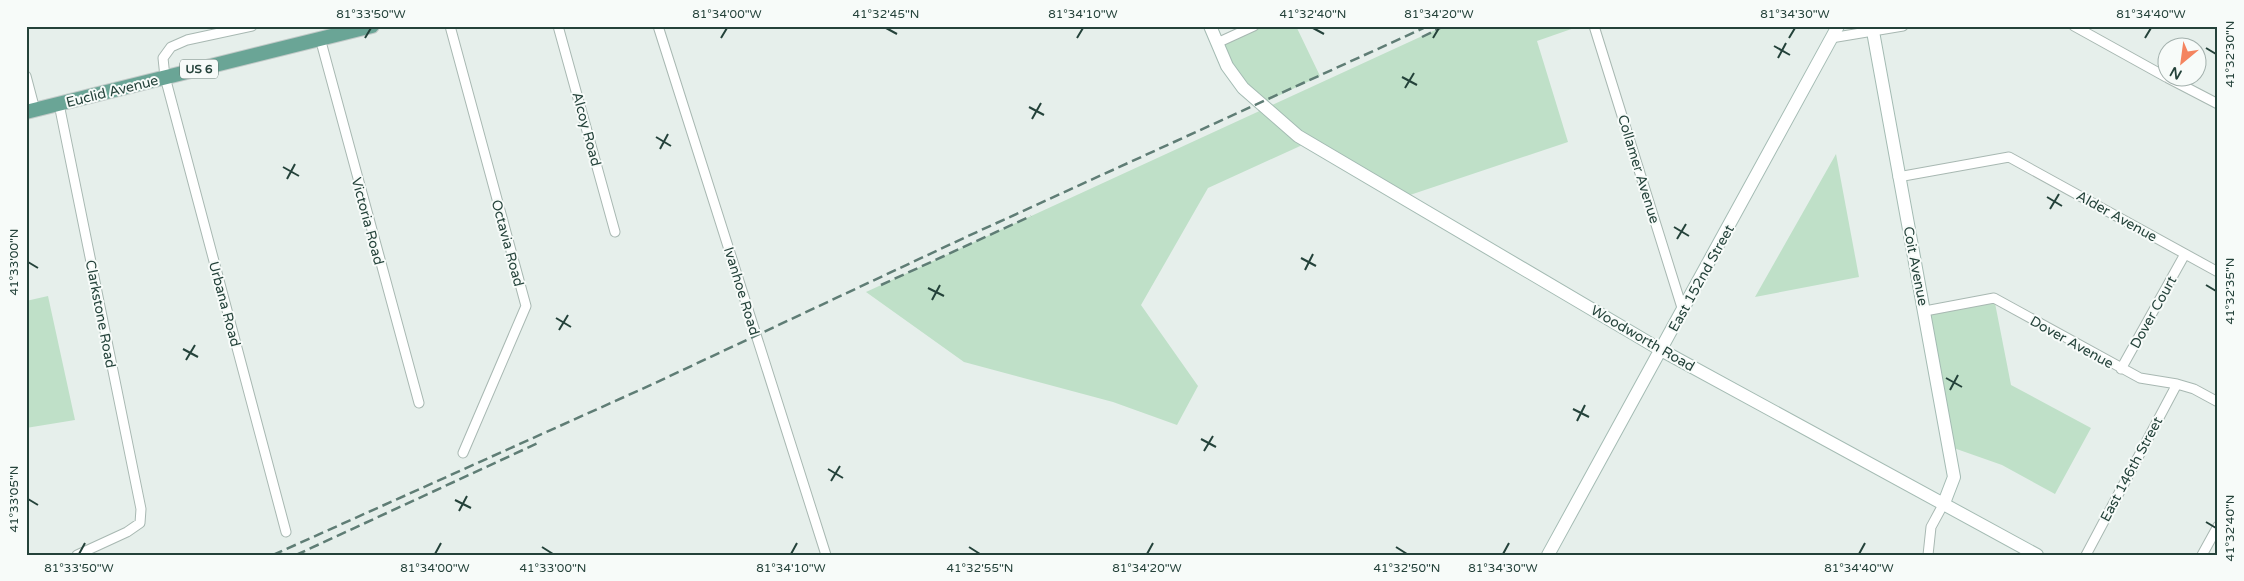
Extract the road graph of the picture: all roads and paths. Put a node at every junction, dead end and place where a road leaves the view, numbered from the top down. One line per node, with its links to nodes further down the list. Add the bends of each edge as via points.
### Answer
1 (252, 26): 17 (street, Urbana Road, via 188,40 171,47 163,58)
2 (372, 26): 13 (main road, Euclid Avenue / US 6)
3 (450, 26): 33 (street, Octavia Road, via 526,306)
4 (558, 26): 23 (street, Alcoy Road)
5 (658, 26): 38 (street, Ivanhoe Road)
6 (1210, 26): 14 (street, Woodworth Road)
7 (1254, 26): 14 (street)
8 (1594, 26): 26 (street, Collamer Avenue)
9 (1903, 26): 11 (street)
10 (2074, 26): 15 (street)
11 (1873, 29): 12 (street); 22 (street, Coit Avenue)
12 (1834, 32): 26 (street, East 152nd Street)
13 (320, 38): 17 (main road, Euclid Avenue / US 6); 32 (street, Victoria Road)
14 (1217, 44): 28 (street, Woodworth Road, via 1235,77 1298,136)
15 (2156, 71)
16 (26, 76): 21 (street)
17 (165, 77): 19 (main road, Euclid Avenue / US 6); 36 (street, Urbana Road)
18 (2188, 88): 20 (street)
19 (59, 104): 21 (main road, Euclid Avenue / US 6); 37 (street, Clarkstone Road, via 141,510 140,523 128,532)
20 (2218, 104)
21 (31, 111)
22 (1898, 177): 24 (street, Alder Avenue, via 2009,157); 27 (street, Coit Avenue)
23 (615, 232)
24 (2185, 254): 25 (street, Alder Avenue); 29 (street, Dover Court)
25 (2218, 272)
26 (1683, 311): 28 (street, East 152nd Street)
27 (1924, 311): 29 (street, Dover Avenue, via 1994,298); 34 (street, Coit Avenue, via 1954,478)
28 (1661, 350): 34 (street, Woodworth Road); 39 (street, East 152nd Street)
29 (2121, 369): 30 (street, Dover Avenue, via 2140,378)
30 (2177, 384): 31 (street, Dover Avenue); 42 (street, East 146th Street)
31 (2218, 402)
32 (419, 403)
33 (463, 453)
34 (1944, 503): 40 (street, via 1931,527); 41 (street, Woodworth Road)
35 (2218, 526): 43 (street)
36 (286, 532)
37 (77, 555)
38 (826, 555)
39 (1548, 555)
40 (1928, 555)
41 (2037, 555)
42 (2086, 555)
43 (2202, 555)

